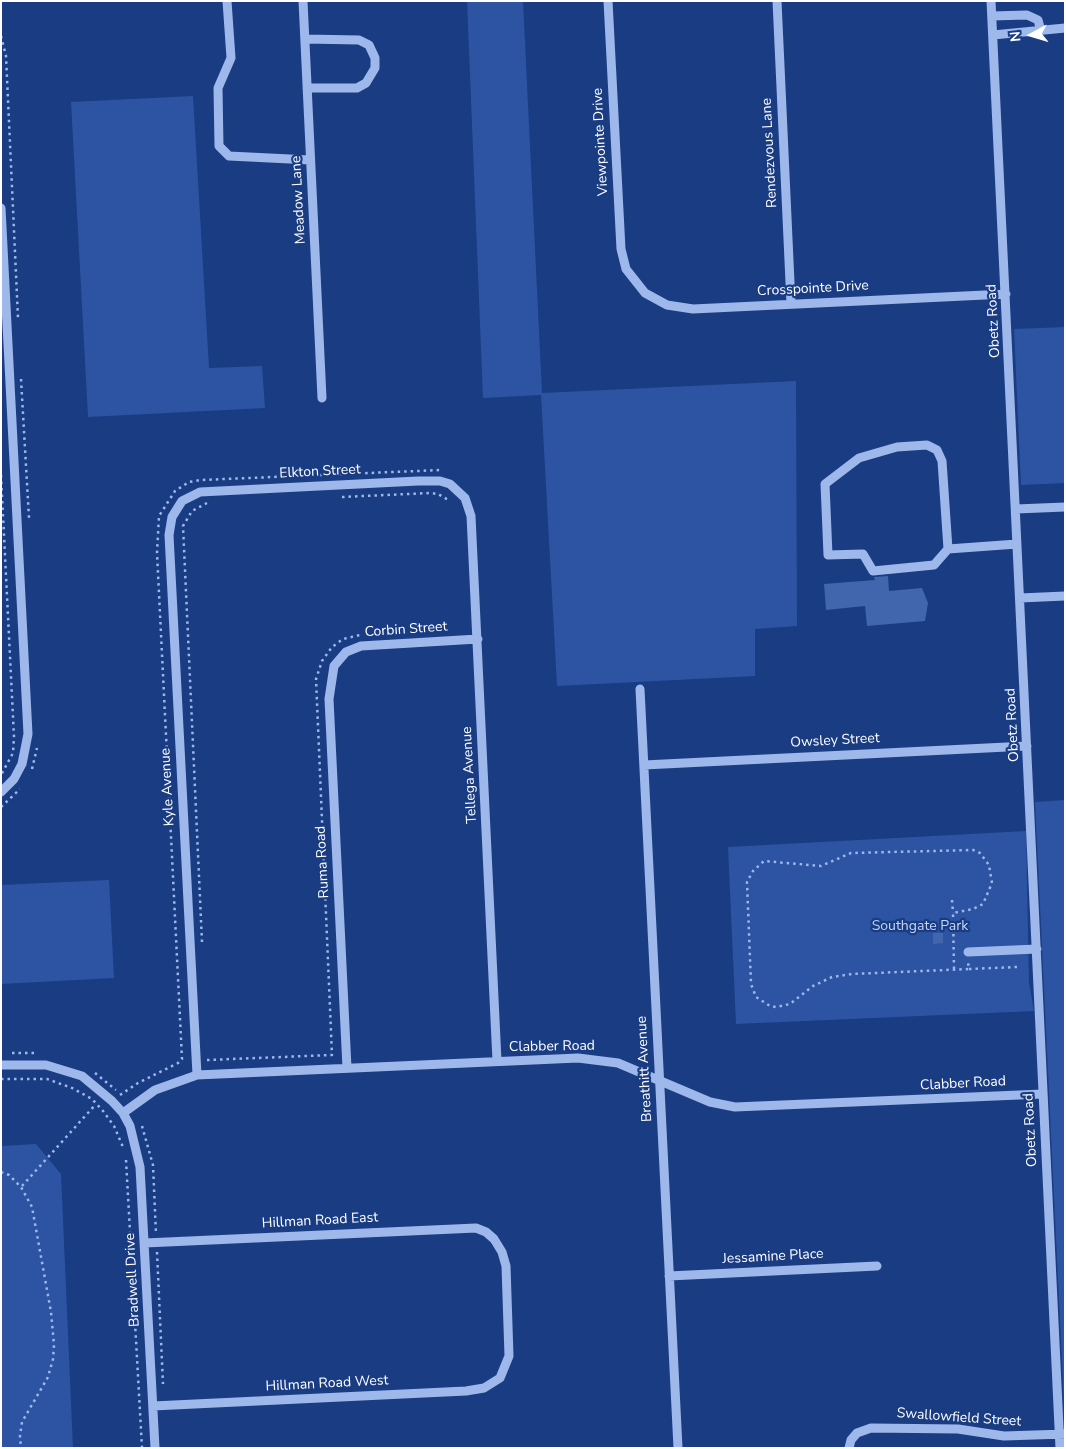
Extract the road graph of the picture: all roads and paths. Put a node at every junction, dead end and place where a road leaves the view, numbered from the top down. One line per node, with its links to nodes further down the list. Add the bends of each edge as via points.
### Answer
1 (226, 1): 12 (street, via 230,58 218,88 219,146 229,156)
2 (303, 1): 10 (street, Meadow Lane)
3 (608, 1): 14 (street, Viewpointe Drive, via 621,249)
4 (777, 1): 16 (street, Rendezvous Lane)
5 (991, 1): 6 (street, Obetz Road)
6 (992, 16): 8 (street, via 1027,15 1038,20); 9 (street, Obetz Road)
7 (1065, 28): 8 (street)
8 (1042, 31): 9 (street)
9 (993, 35): 15 (street, Obetz Road)
10 (305, 39): 11 (street, Meadow Lane); 11 (street, via 358,40 369,45 375,58 375,68 362,86)
11 (307, 88): 12 (street, Meadow Lane)
12 (310, 160): 17 (street, Meadow Lane)
13 (1, 208): 38 (street, via 28,734 22,764)
14 (632, 279): 16 (street, Crosspointe Drive, via 654,299 684,309)
15 (1006, 294): 16 (street, Crosspointe Drive); 26 (street, Obetz Road)
16 (791, 304)
17 (322, 398)
18 (447, 471): 55 (path, via 432,468 201,480 189,482 175,491 159,516 157,553 182,1059)
19 (1, 475): 37 (path, via 14,737 13,753)
20 (459, 491): 22 (street, Elkton Street, via 450,484 418,481 208,491); 32 (street, Tellega Avenue, via 471,516)
21 (332, 497): 23 (path, via 430,493)
22 (182, 501): 51 (street, Kyle Avenue, via 172,517 170,535)
23 (450, 502)
24 (214, 503): 41 (path, via 192,510 182,526)
25 (1065, 507): 26 (street)
26 (1016, 509): 27 (street, Obetz Road)
27 (1017, 544): 28 (street); 30 (street, Obetz Road)
28 (948, 549): 28 (street, via 942,462 937,450 926,445 897,447 859,458 825,484 828,555 863,554 872,571 934,565)
29 (1065, 596): 30 (street)
30 (1020, 598): 35 (street, Obetz Road)
31 (367, 634): 47 (path, via 343,639 332,647 322,661 316,679 332,1055 206,1061)
32 (478, 639): 33 (street, Corbin Street, via 370,645 353,648); 48 (street, Tellega Avenue)
33 (339, 657): 50 (street, Ruma Road, via 330,677 329,699)
34 (640, 689): 36 (street, Breathitt Avenue)
35 (1028, 746): 36 (street, Owsley Street); 42 (street, Obetz Road)
36 (644, 765): 53 (street, Breathitt Avenue)
37 (1, 775)
38 (3, 791)
39 (952, 900): 40 (path)
40 (953, 912): 46 (path); 46 (path, via 982,904 990,888 992,874 989,865 980,853 973,850 851,854 821,866 764,861 747,882 751,984 756,997 770,1006 790,1004 813,986 832,977)
41 (202, 943)
42 (1037, 949): 43 (street); 54 (street, Obetz Road)
43 (968, 952): 45 (path)
44 (1017, 967): 45 (path)
45 (969, 968): 46 (path)
46 (954, 969)
47 (206, 1052)
48 (497, 1061): 50 (street, Clabber Road); 53 (street, Clabber Road, via 597,1059 618,1063)
49 (1, 1065): 55 (street, via 28,1064 67,1070 94,1084)
50 (347, 1068): 51 (street, Clabber Road)
51 (196, 1075): 58 (street, Clabber Road, via 155,1090)
52 (1, 1079): 56 (path, via 47,1079 72,1088)
53 (660, 1080): 54 (street, Clabber Road, via 710,1102 745,1107); 63 (street, Breathitt Avenue)
54 (1044, 1094): 66 (street, Obetz Road)
55 (112, 1101): 57 (path); 58 (street)
56 (96, 1104): 57 (path); 60 (path)
57 (103, 1111): 68 (path, via 126,1152)
58 (123, 1113): 61 (street, Bradwell Drive, via 138,1153)
59 (1, 1172): 60 (path)
60 (21, 1187): 67 (path, via 32,1207 51,1312 54,1359 48,1377 22,1422)
61 (145, 1243): 64 (street, Hillman Road East, via 464,1228 486,1232 502,1252 506,1266 510,1356); 65 (street, Bradwell Drive)
62 (877, 1266): 63 (street, Jessamine Place)
63 (669, 1276): 70 (street, Breathitt Avenue)
64 (500, 1378): 65 (street, Hillman Road West, via 476,1391)
65 (153, 1406): 69 (street, Bradwell Drive)
66 (1062, 1434): 71 (street, Swallowfield Street, via 1004,1436 958,1429 871,1428 854,1436); 72 (street, Obetz Road)
67 (21, 1448)
68 (142, 1448)
69 (155, 1448)
70 (678, 1448)
71 (849, 1448)
72 (1060, 1448)

